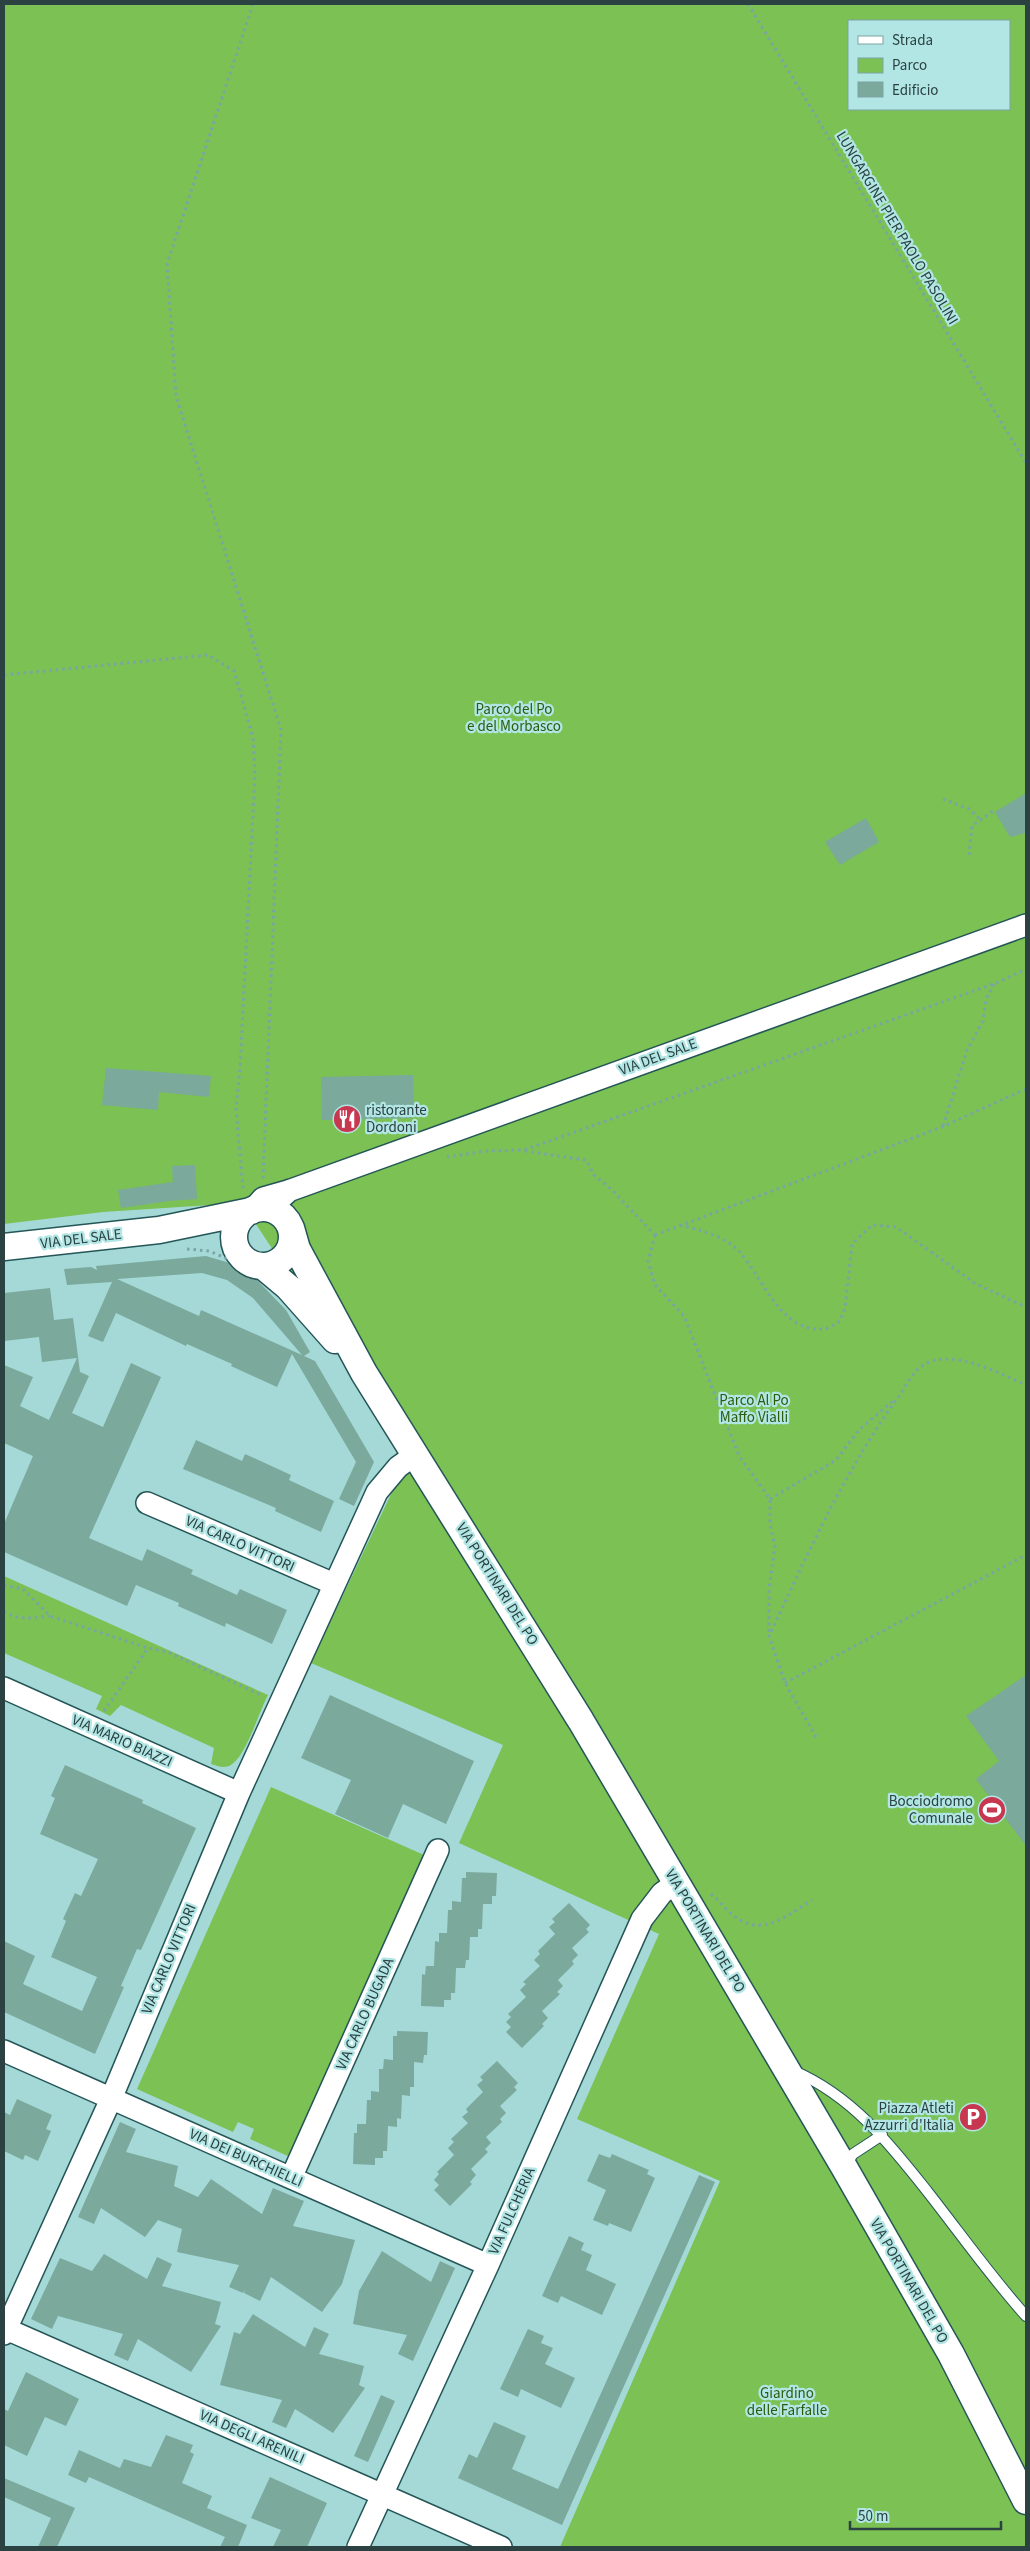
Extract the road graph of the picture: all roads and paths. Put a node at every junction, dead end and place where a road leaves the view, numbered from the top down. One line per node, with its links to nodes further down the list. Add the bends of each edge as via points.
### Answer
1 (252, 4): 16 (path, via 167,264 176,396 281,730)
2 (748, 4): 3 (path, LUNGARGINE PIER PAOLO PASOLINI)
3 (1026, 463)
4 (4, 675): 16 (path, via 208,655 234,671 253,738 255,774 236,1109 244,1196)
5 (943, 799): 7 (path, via 969,809)
6 (993, 811): 7 (path)
7 (981, 820): 8 (path, via 972,826)
8 (970, 855)
9 (1026, 925): 16 (street, VIA DEL SALE, via 290,1190)
10 (1026, 970): 11 (path)
11 (996, 983): 13 (path, via 986,999 983,1021 967,1050); 14 (path)
12 (1026, 1089): 13 (path)
13 (942, 1127): 17 (path)
14 (524, 1150): 15 (path, via 486,1151); 19 (path, via 586,1160 594,1175)
15 (444, 1158)
16 (267, 1212): 18 (street, VIA DEL SALE, via 198,1220); 22 (street, via 244,1216 235,1232); 22 (street, via 291,1246 280,1261); 24 (street, VIA PORTINARI DEL PO, via 297,1249)
17 (680, 1225): 19 (path); 23 (path, via 711,1234 738,1250 780,1308 801,1326 824,1330 840,1321 845,1308 852,1244 872,1225 896,1227 976,1284)
18 (159, 1230): 20 (street, VIA DEL SALE); 22 (street, VIA DEL SALE, via 210,1231 226,1238)
19 (655, 1235): 28 (path, via 648,1261 655,1285 684,1316 739,1456)
20 (4, 1248)
21 (178, 1249): 22 (path, via 209,1251)
22 (248, 1261): 24 (street, VIA PORTINARI DEL PO, via 288,1288)
23 (1026, 1307)
24 (364, 1373): 27 (street, VIA PORTINARI DEL PO)
25 (1026, 1385): 26 (path, via 966,1361 939,1360 922,1366)
26 (899, 1396): 28 (path, via 859,1430 836,1460); 35 (path, via 872,1433)
27 (416, 1454): 31 (street, VIA CARLO VITTORI, via 398,1467 377,1492); 44 (street, VIA PORTINARI DEL PO, via 581,1721)
28 (770, 1499): 35 (path, via 770,1525 775,1546 769,1590)
29 (147, 1503): 31 (street, VIA CARLO VITTORI)
30 (1026, 1555): 37 (path)
31 (334, 1584): 39 (street, VIA CARLO VITTORI)
32 (4, 1585): 34 (path, via 23,1588)
33 (5, 1613): 34 (path, via 32,1619)
34 (50, 1616): 36 (path)
35 (769, 1636): 37 (path)
36 (148, 1648): 39 (path, via 168,1652); 40 (path, via 103,1713)
37 (785, 1683): 41 (path)
38 (4, 1688): 40 (street, VIA MARIO BIAZZI)
39 (279, 1704): 42 (street, VIA CARLO VITTORI)
40 (96, 1729): 42 (street, VIA MARIO BIAZZI)
41 (816, 1737)
42 (239, 1793): 48 (street, VIA CARLO VITTORI)
43 (438, 1850): 51 (street, VIA CARLO BUGADA)
44 (676, 1883): 45 (path, via 698,1884 737,1918 756,1926 774,1924); 47 (street, VIA PORTINARI DEL PO); 52 (street, VIA FULCHERIA, via 662,1893 642,1919)
45 (812, 1900)
46 (4, 2051): 48 (street, VIA DEI BURCHIELLI)
47 (786, 2068): 49 (lane, via 838,2095); 50 (street, VIA PORTINARI DEL PO)
48 (111, 2099): 51 (street, VIA DEI BURCHIELLI); 54 (street, VIA CARLO VITTORI)
49 (882, 2135): 50 (lane, via 853,2154); 53 (lane)
50 (844, 2167): 56 (street, VIA PORTINARI DEL PO, via 950,2354)
51 (291, 2178): 52 (street, VIA DEI BURCHIELLI)
52 (488, 2265): 55 (street, VIA FULCHERIA)
53 (1026, 2316)
54 (5, 2330): 55 (street, VIA DEGLI ARENILI)
55 (381, 2494): 57 (street, VIA FULCHERIA); 58 (street, VIA DEGLI ARENILI)
56 (1026, 2501)
57 (358, 2547)
58 (501, 2547)

